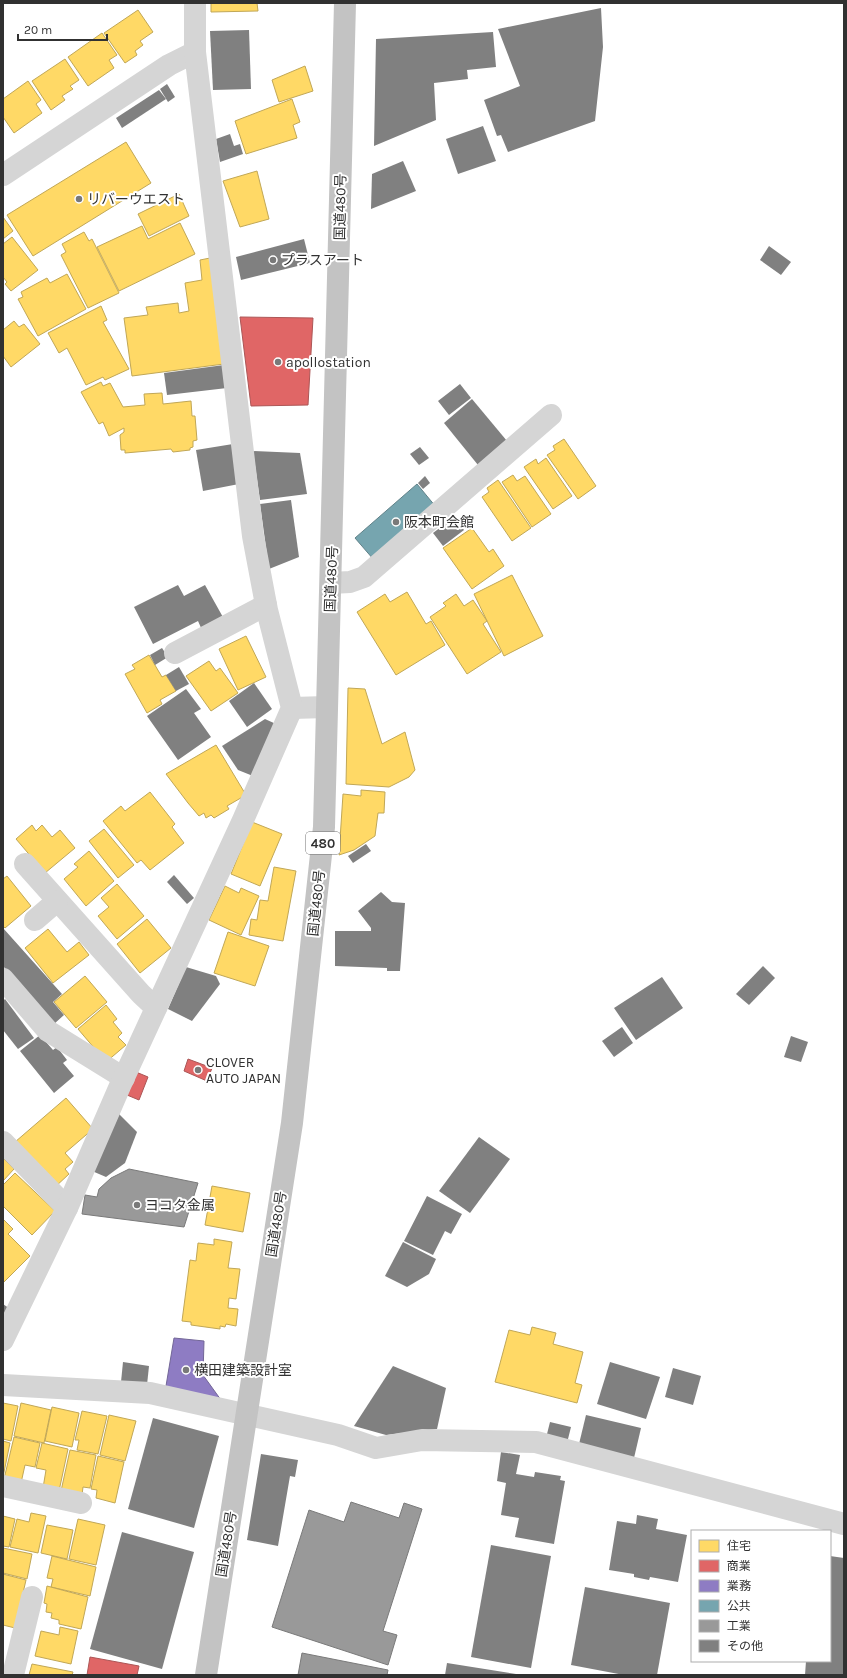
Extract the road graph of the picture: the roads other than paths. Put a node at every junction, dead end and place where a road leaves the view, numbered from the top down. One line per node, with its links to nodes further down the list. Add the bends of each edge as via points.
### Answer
1 (195, 3): 3 (street)
2 (345, 3): 6 (highway, 国道480号 / 480)
3 (195, 52): 4 (street, via 169,66); 7 (street, via 253,536)
4 (3, 175)
5 (550, 415): 6 (street, via 364,577 350,582)
6 (331, 582): 9 (highway, 国道480号 / 480)
7 (266, 605): 8 (street); 10 (street)
8 (175, 653)
9 (327, 707): 10 (street); 21 (highway, 国道480号 / 480, via 324,827 293,1115)
10 (292, 708): 15 (street)
11 (25, 864): 12 (street)
12 (57, 901): 13 (street); 15 (street)
13 (35, 920)
14 (3, 979): 16 (street, via 48,1030)
15 (156, 1008): 16 (street)
16 (124, 1078): 18 (street)
17 (3, 1142): 18 (street)
18 (67, 1208): 19 (street)
19 (3, 1340)
20 (3, 1384): 21 (street, via 150,1393 227,1409)
21 (246, 1416): 24 (street, via 338,1435 376,1448 422,1440 536,1442); 28 (highway, 国道480号 / 480)
22 (3, 1486): 23 (street)
23 (81, 1503)
24 (844, 1524)
25 (32, 1597): 26 (street)
26 (11, 1654): 27 (street)
27 (13, 1675)
28 (206, 1675)

